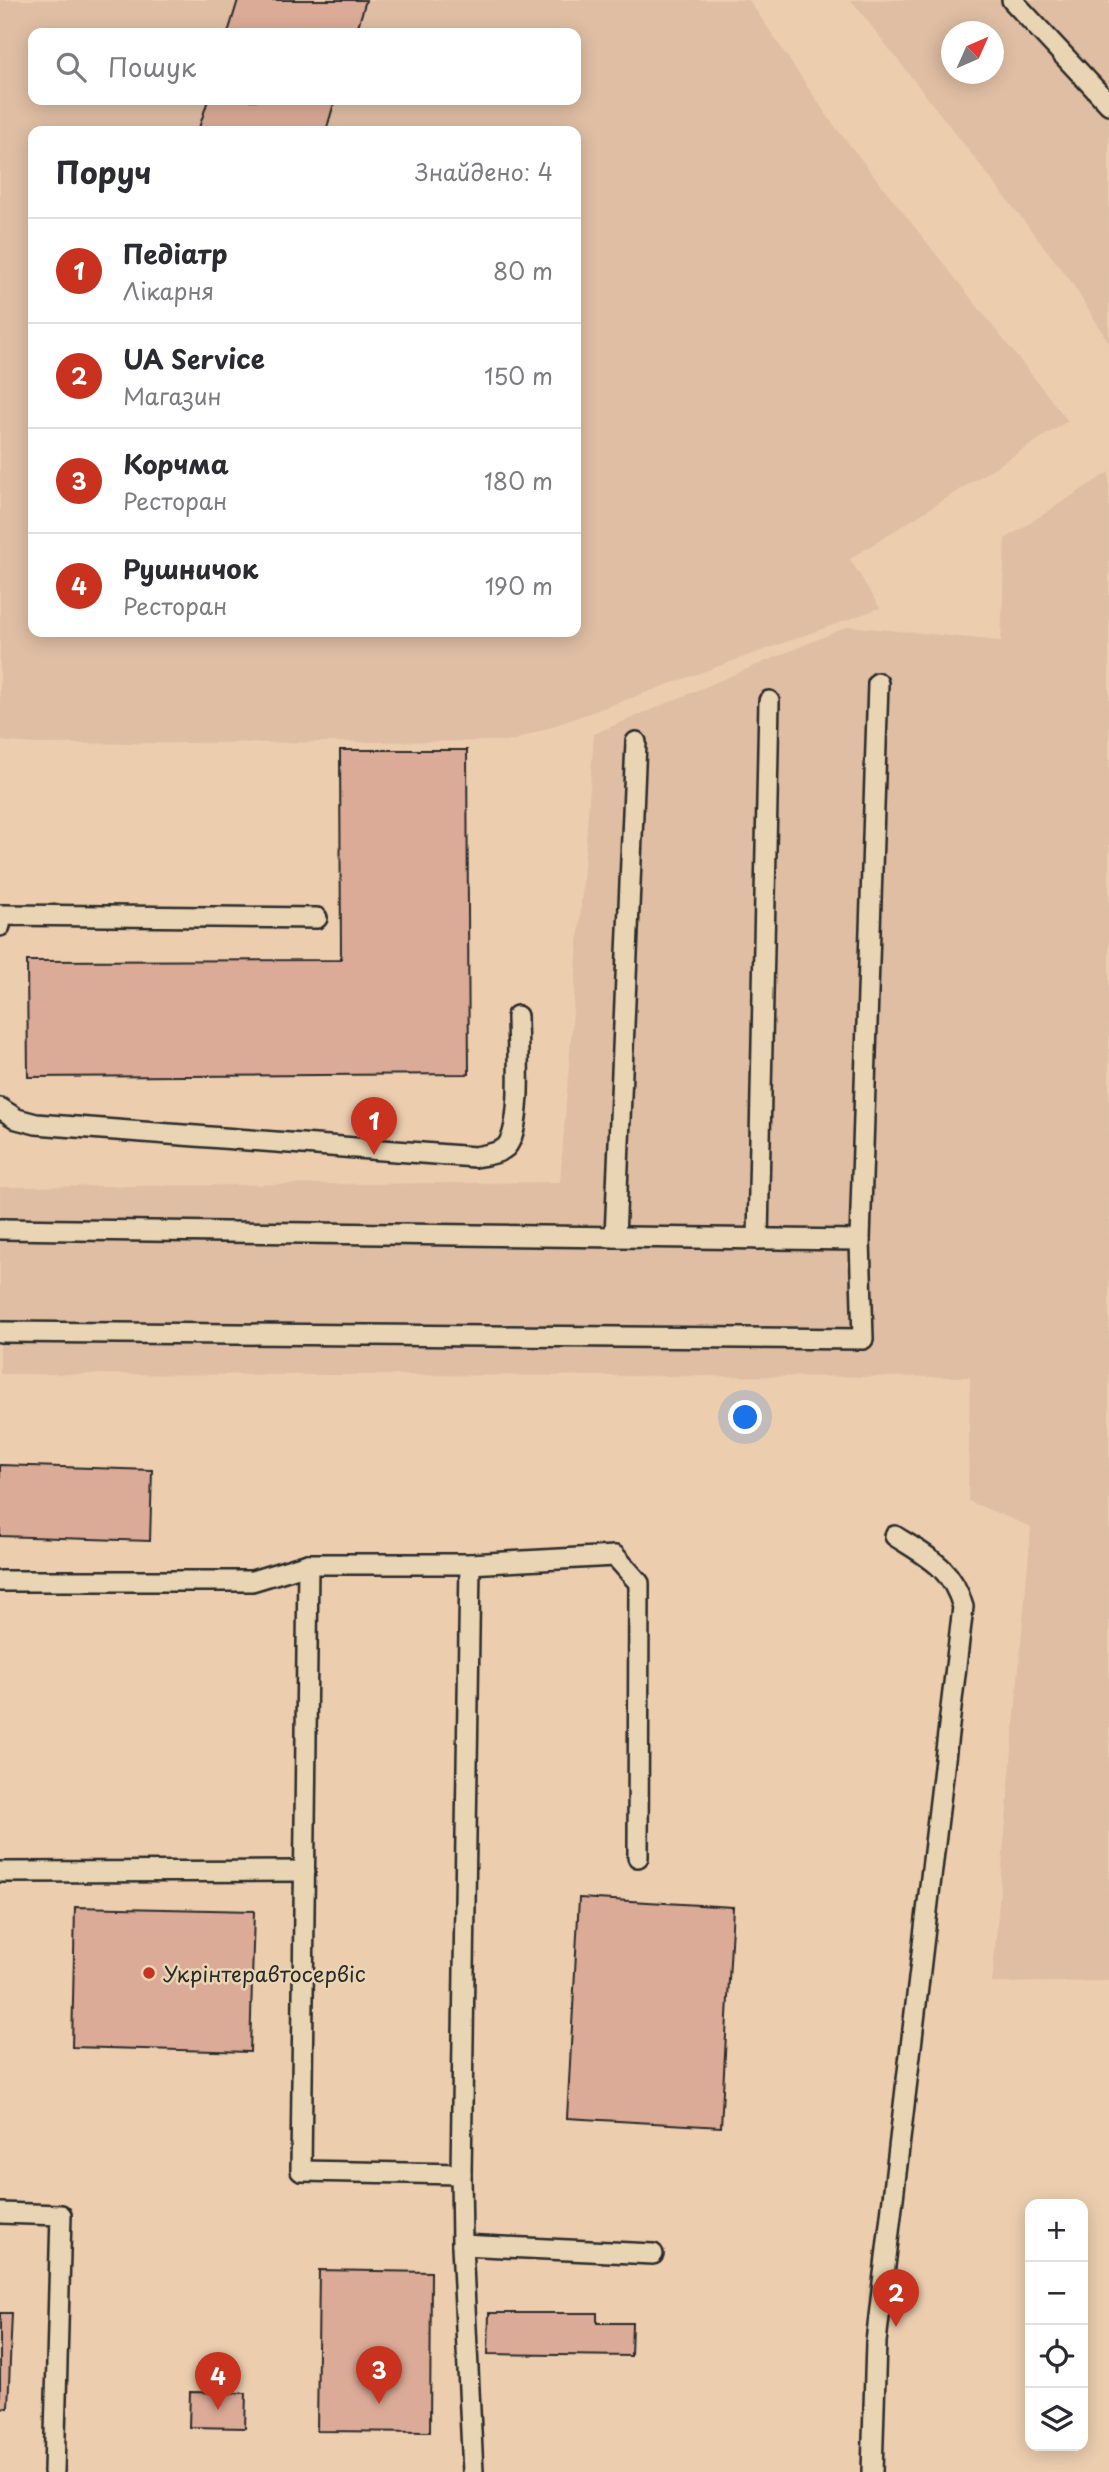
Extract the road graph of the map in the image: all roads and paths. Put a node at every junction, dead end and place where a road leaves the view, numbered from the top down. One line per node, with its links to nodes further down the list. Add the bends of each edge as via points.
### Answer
1 (1018, 3): 2 (lane)
2 (1109, 104)
3 (878, 683): 13 (lane)
4 (769, 701): 12 (lane)
5 (636, 742): 11 (lane)
6 (317, 918): 7 (lane, via 1,915)
7 (0, 926)
8 (517, 1016): 9 (lane, via 514,1131 505,1147 475,1157 36,1124)
9 (0, 1108)
10 (0, 1229): 11 (lane)
11 (615, 1237): 12 (lane)
12 (758, 1239): 13 (lane)
13 (860, 1240): 14 (lane, via 863,1339)
14 (0, 1332)
15 (895, 1536): 28 (lane, via 948,1573 962,1607 876,2342)
16 (308, 1564): 17 (lane); 18 (lane, via 252,1581); 20 (lane)
17 (470, 1564): 19 (lane, via 615,1556 639,1583); 22 (lane)
18 (0, 1581)
19 (638, 1857)
20 (305, 1871): 21 (lane); 22 (lane, via 301,2171)
21 (0, 1872)
22 (461, 2174): 24 (lane)
23 (0, 2213): 26 (lane, via 61,2215)
24 (462, 2245): 25 (lane); 27 (lane)
25 (653, 2254)
26 (54, 2472)
27 (473, 2472)
28 (872, 2472)

